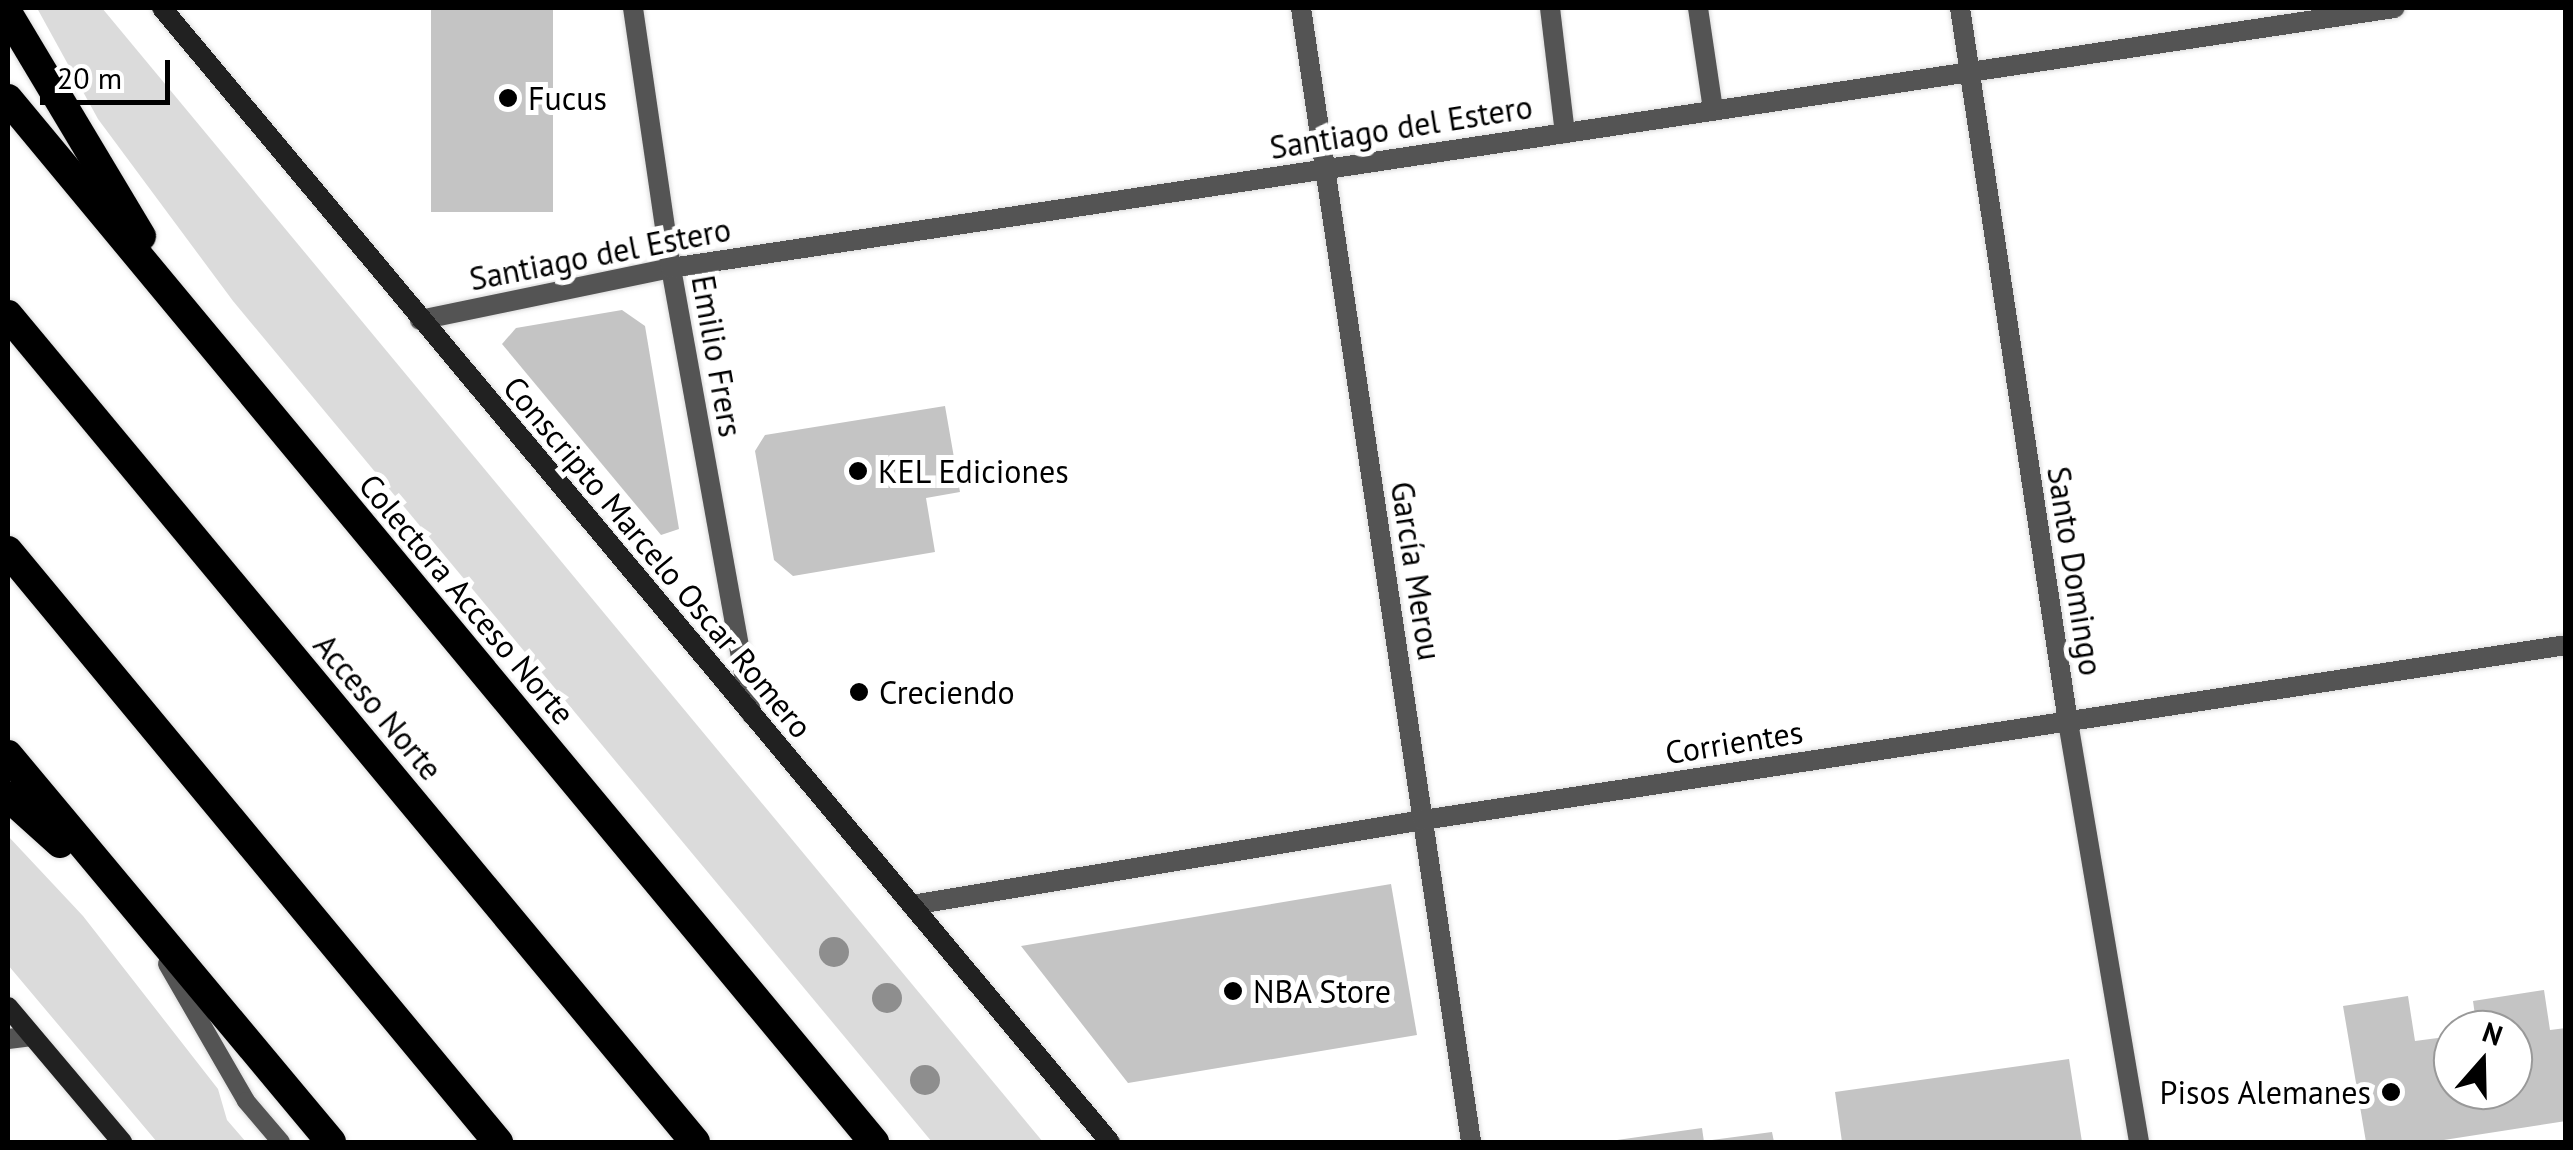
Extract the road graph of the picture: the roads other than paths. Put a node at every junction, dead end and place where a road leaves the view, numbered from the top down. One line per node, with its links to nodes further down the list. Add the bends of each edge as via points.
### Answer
1 (162, 8): 17 (street, Conscripto Marcelo Oscar Romero)
2 (633, 8): 14 (street, Emilio Frers)
3 (1301, 8): 13 (street, García Merou)
4 (1550, 8): 12 (street)
5 (1698, 8): 11 (street)
6 (1960, 8): 9 (street, Santo Domingo)
7 (2394, 8): 9 (street, Santiago del Estero)
8 (8, 14): 16 (highway)
9 (1970, 72): 11 (street, Santiago del Estero); 21 (street, Santo Domingo)
10 (8, 100): 16 (highway, Colectora Acceso Norte)
11 (1713, 110): 12 (street, Santiago del Estero)
12 (1566, 133): 13 (street, Santiago del Estero)
13 (1325, 170): 14 (street, Santiago del Estero); 24 (street, García Merou)
14 (671, 268): 17 (street, Santiago del Estero); 20 (street, Emilio Frers)
15 (8, 316): 34 (highway, Acceso Norte)
16 (191, 320): 35 (highway, Colectora Acceso Norte)
17 (420, 320): 20 (street, Conscripto Marcelo Oscar Romero)
18 (8, 552): 33 (highway)
19 (2566, 646): 21 (street, Corrientes)
20 (751, 714): 25 (street, Conscripto Marcelo Oscar Romero)
21 (2068, 722): 24 (street, Corrientes); 38 (street, Santo Domingo)
22 (8, 756): 26 (highway)
23 (8, 796): 26 (highway)
24 (1423, 820): 25 (street, Corrientes); 37 (street, García Merou)
25 (912, 906): 36 (street, Conscripto Marcelo Oscar Romero)
26 (137, 911): 31 (lane, via 246,1101); 32 (highway)
27 (8, 1007): 28 (street)
28 (32, 1036): 29 (street); 30 (street)
29 (8, 1039)
30 (122, 1142)
31 (281, 1142)
32 (330, 1142)
33 (498, 1142)
34 (695, 1142)
35 (874, 1142)
36 (1110, 1142)
37 (1471, 1142)
38 (2138, 1142)

